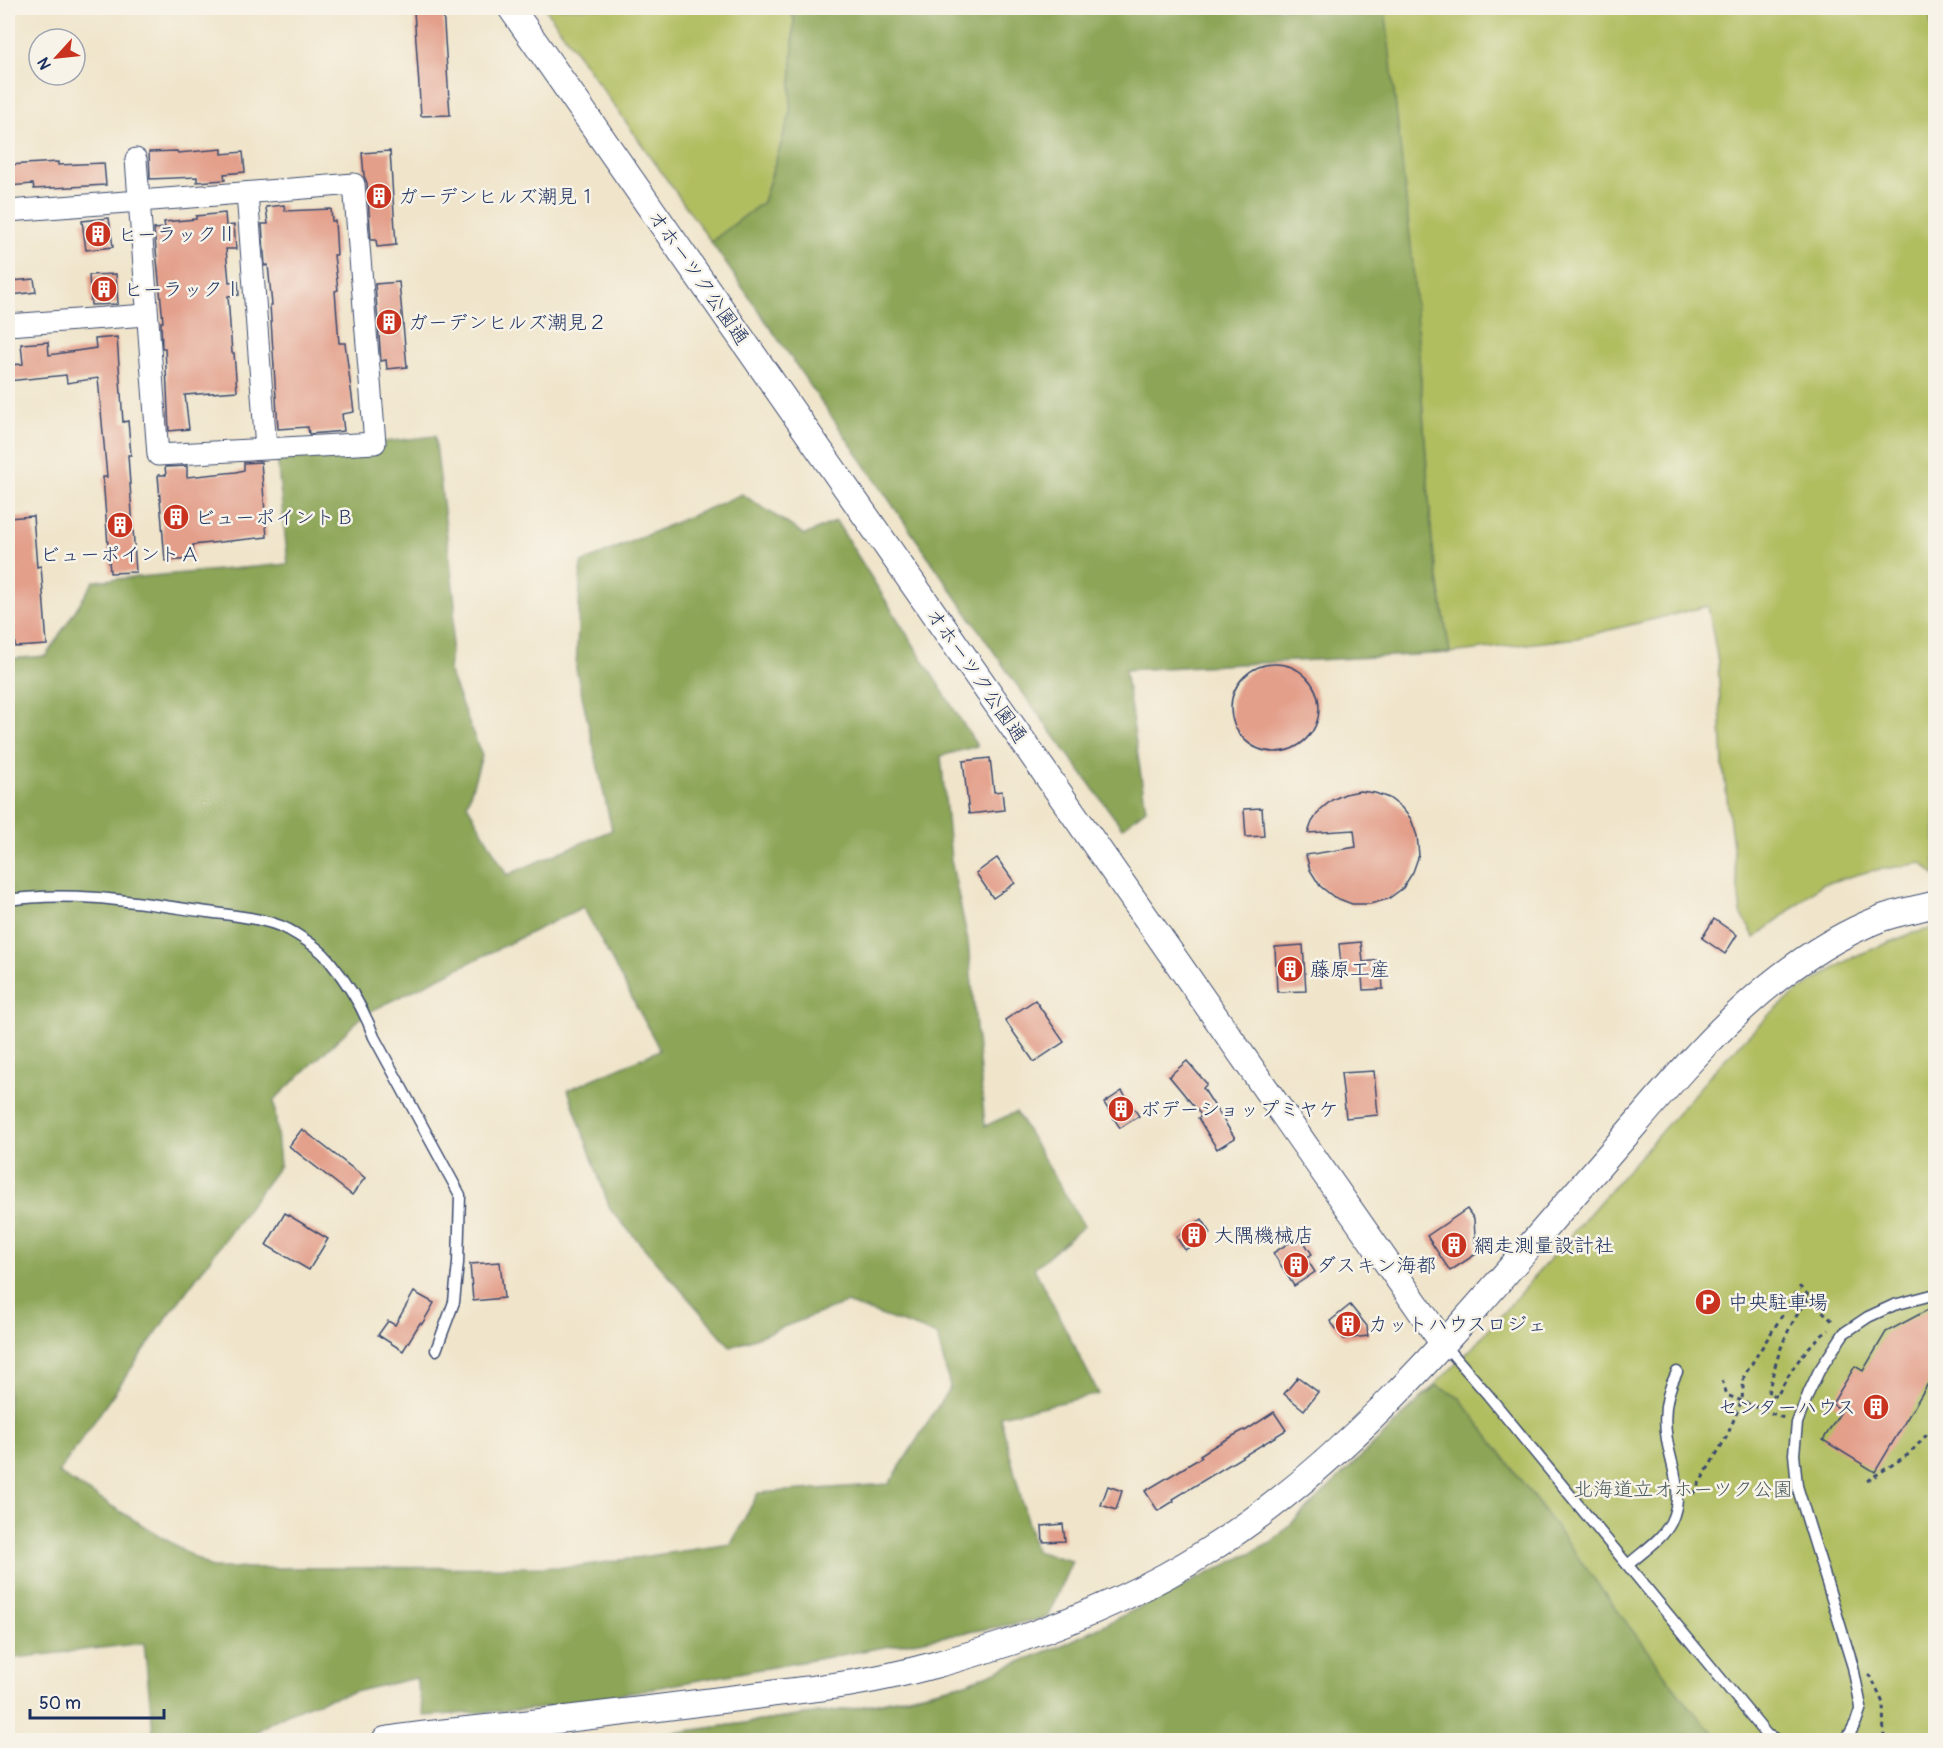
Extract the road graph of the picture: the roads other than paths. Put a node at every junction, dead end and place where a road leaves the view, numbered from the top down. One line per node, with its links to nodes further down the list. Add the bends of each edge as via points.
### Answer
1 (511, 8): 12 (street, オホーツク公園通)
2 (136, 159): 4 (street)
3 (247, 193): 4 (street); 8 (street); 8 (street, via 354,184 375,443)
4 (139, 201): 5 (street); 6 (street)
5 (8, 211)
6 (146, 315): 7 (street); 8 (street, via 158,455)
7 (8, 325)
8 (266, 448)
9 (8, 900): 13 (lane, via 112,898 267,922 294,932 327,957 365,1014 460,1196 454,1302)
10 (1935, 904): 12 (street, via 1884,917 1836,939 1754,997 1703,1047)
11 (1935, 1294): 18 (lane, via 1894,1305 1844,1333 1819,1371 1797,1423 1797,1486 1861,1707)
12 (1443, 1343): 15 (lane); 16 (street, via 1370,1421 1311,1476 1258,1517 1161,1580 1048,1629 974,1654 855,1683)
13 (435, 1350)
14 (1677, 1372): 15 (lane, via 1669,1387 1666,1412 1667,1440 1679,1501 1670,1524)
15 (1628, 1565): 17 (lane, via 1767,1735)
16 (385, 1740)
17 (1778, 1740)
18 (1844, 1740)

